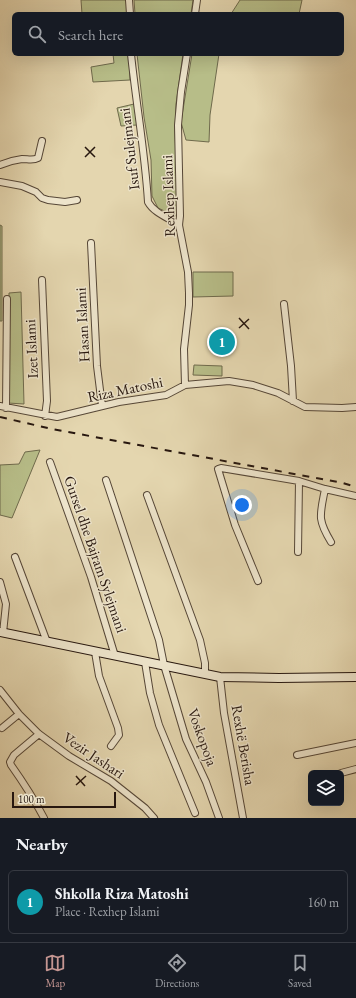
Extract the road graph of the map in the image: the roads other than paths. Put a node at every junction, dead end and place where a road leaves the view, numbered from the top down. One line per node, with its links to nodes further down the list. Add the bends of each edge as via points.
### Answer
1 (129, 0): 3 (street)
2 (198, 0): 4 (street)
3 (130, 12)
4 (195, 12)
5 (131, 56): 11 (street, Isuf Sulejmani, via 145,158 148,202 151,208)
6 (187, 56): 11 (street, Rexhep Islami, via 178,125)
7 (42, 141): 8 (street, via 38,158 35,160)
8 (0, 165)
9 (0, 182): 10 (street, via 22,186 48,200)
10 (76, 200)
11 (179, 225): 16 (street, Rexhep Islami, via 188,272 189,293 184,348)
12 (91, 243): 18 (street, Hasan Islami, via 97,366)
13 (42, 280): 21 (street, Izet Islami, via 47,401)
14 (7, 299): 19 (street, Riza Matoshi)
15 (284, 304): 17 (street)
16 (185, 385): 17 (street, Riza Matoshi, via 229,381 260,387); 18 (street, Riza Matoshi, via 166,395)
17 (293, 401): 20 (street, Riza Matoshi, via 305,407)
18 (102, 406): 21 (street, Riza Matoshi, via 57,417)
19 (3, 407): 21 (street, Riza Matoshi)
20 (356, 407)
21 (45, 416)
22 (50, 462): 36 (street, Gursel dhe Bajram Sylejmani, via 91,577)
23 (106, 480): 38 (street, via 136,568)
24 (300, 481): 25 (street); 29 (street); 31 (street, via 218,468 235,525)
25 (325, 489): 27 (street); 28 (street, via 320,514 321,524)
26 (147, 495): 39 (street, via 200,640)
27 (356, 496)
28 (331, 542)
29 (298, 552)
30 (15, 557): 34 (street)
31 (258, 581)
32 (0, 582): 33 (street, Gursel dhe Bajram Sylejmani, via 6,604)
33 (2, 633): 34 (street, Gursel dhe Bajram Sylejmani)
34 (47, 642): 35 (street, Gursel dhe Bajram Sylejmani)
35 (95, 652): 36 (street, Gursel dhe Bajram Sylejmani); 47 (street, via 99,676 118,728 119,735)
36 (115, 656): 37 (street, Gursel dhe Bajram Sylejmani)
37 (145, 662): 38 (street, Gursel dhe Bajram Sylejmani); 51 (street, via 159,725)
38 (164, 665): 39 (street, Gursel dhe Bajram Sylejmani); 54 (street, Voskopoja, via 186,739)
39 (205, 673): 40 (street, Gursel dhe Bajram Sylejmani)
40 (220, 677): 41 (street, Gursel dhe Bajram Sylejmani); 55 (street, Rexhë Berisha)
41 (356, 677)
42 (0, 690): 43 (street, Vezir Jashari)
43 (19, 714): 44 (street); 45 (street, Vezir Jashari)
44 (2, 728)
45 (39, 734): 52 (street, via 14,755 10,762); 53 (street, Vezir Jashari, via 69,756 111,781)
46 (356, 743): 48 (street)
47 (111, 746)
48 (297, 755)
49 (356, 769): 50 (street)
50 (344, 772)
51 (195, 813)
52 (44, 818)
53 (154, 818)
54 (219, 818)
55 (243, 818)

